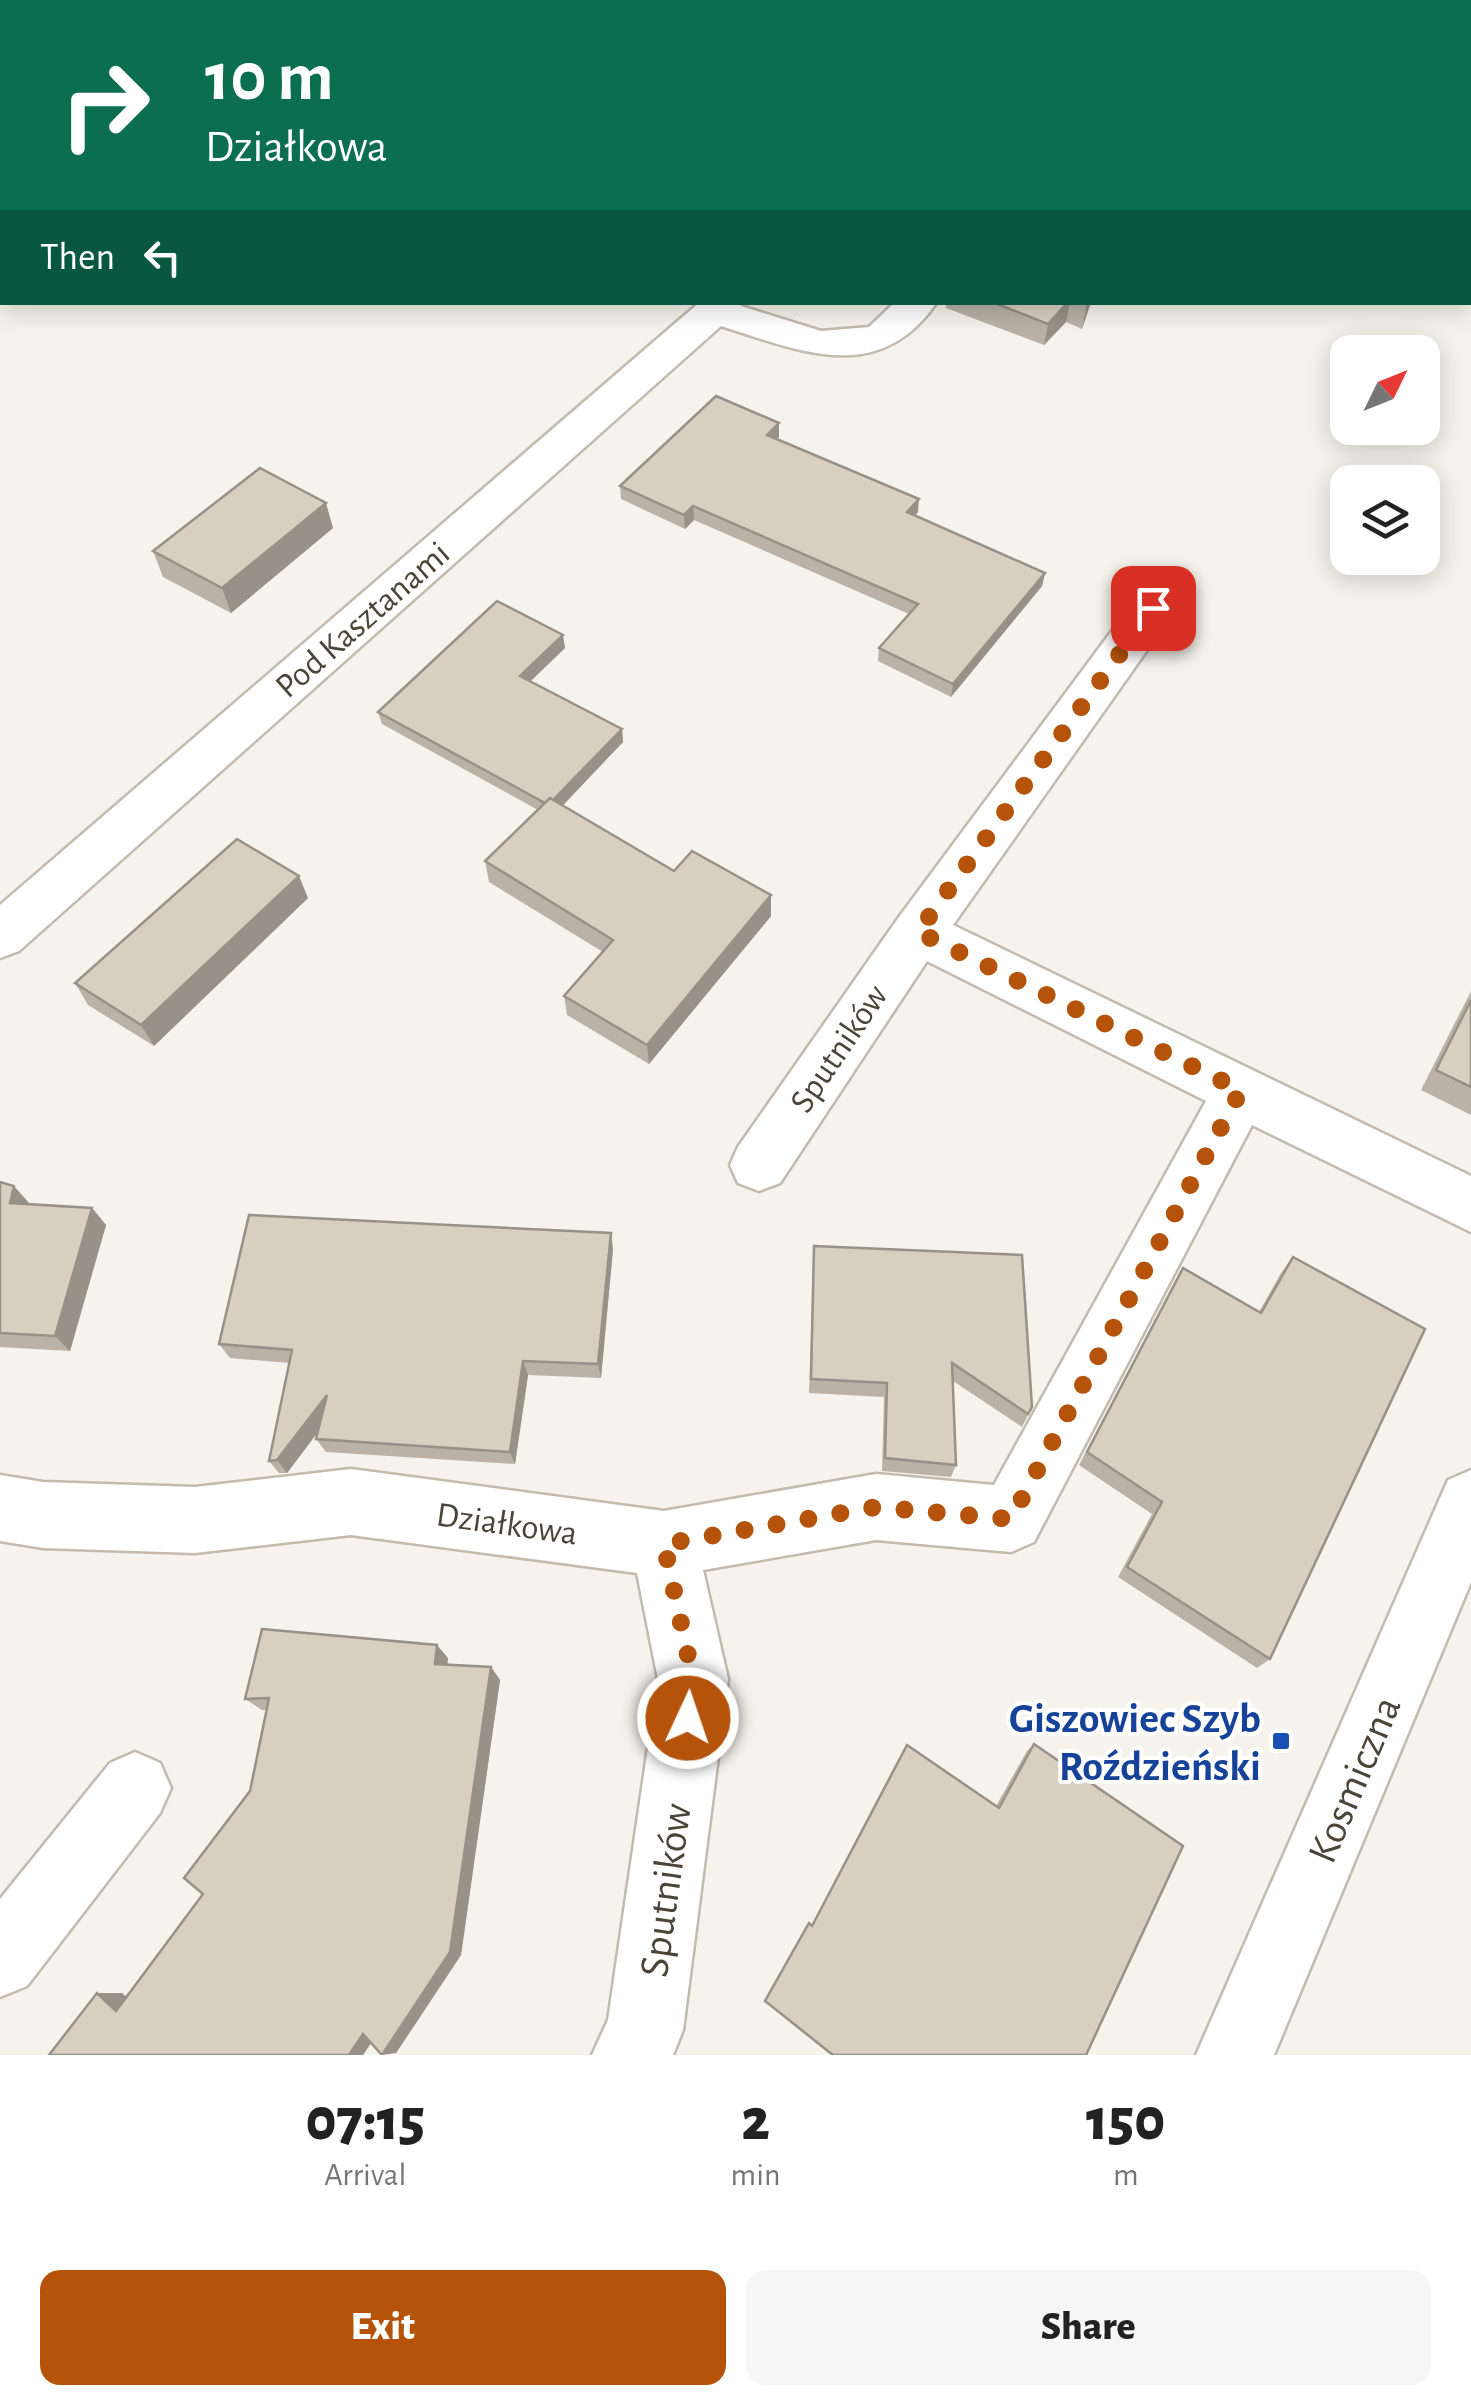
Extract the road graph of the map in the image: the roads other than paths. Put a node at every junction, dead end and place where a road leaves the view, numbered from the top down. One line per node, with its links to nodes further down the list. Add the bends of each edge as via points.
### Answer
1 (915, 305): 2 (street, via 880,338 819,344)
2 (719, 307): 5 (street, Pod Kasztanami)
3 (1153, 608): 4 (street, Sputników)
4 (918, 932): 6 (street); 7 (street, Sputników)
5 (0, 936)
6 (1241, 1090): 8 (street); 11 (street, Działkowa, via 1011,1519 876,1507)
7 (759, 1165)
8 (1471, 1205)
9 (0, 1508): 11 (street, Działkowa, via 195,1520 351,1502)
10 (1464, 1541): 15 (street, Kosmiczna)
11 (664, 1544): 14 (street, Sputników, via 693,1679 645,2030)
12 (135, 1788): 13 (street)
13 (0, 1959)
14 (630, 2055)
15 (1235, 2055)

